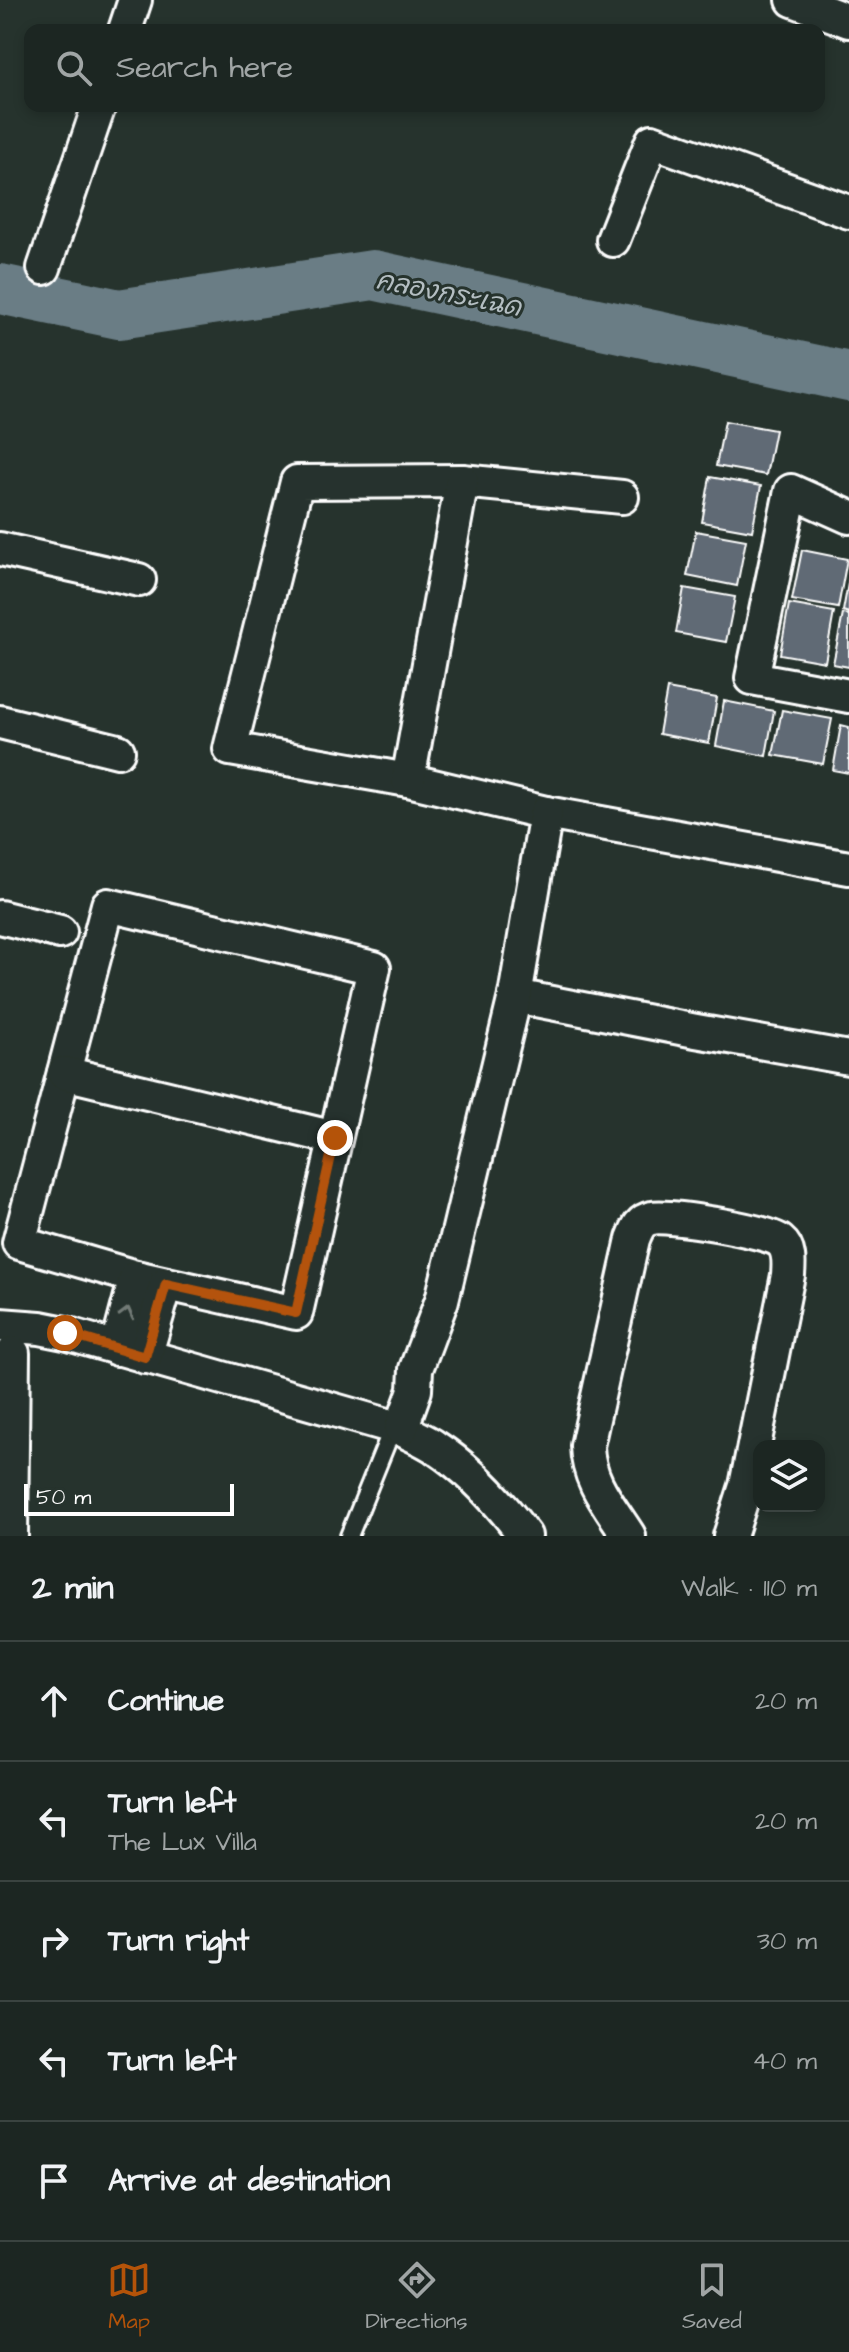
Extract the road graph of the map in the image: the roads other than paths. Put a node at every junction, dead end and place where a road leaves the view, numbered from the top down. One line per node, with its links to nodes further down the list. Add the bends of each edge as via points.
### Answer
1 (135, 0): 4 (street)
2 (793, 0): 3 (street)
3 (849, 21)
4 (127, 24)
5 (97, 112): 8 (street)
6 (849, 212): 7 (street, via 652,141)
7 (613, 240)
8 (44, 268)
9 (462, 481): 10 (street); 17 (street); 17 (street, via 297,482 230,749)
10 (622, 497)
11 (849, 517): 14 (street, via 791,491 752,678)
12 (0, 549): 13 (street)
13 (139, 580)
14 (849, 696)
15 (0, 722): 16 (street)
16 (118, 751)
17 (408, 780): 18 (street)
18 (546, 813): 19 (street); 22 (street)
19 (849, 868)
20 (0, 917): 21 (street)
21 (60, 932)
22 (515, 996): 23 (street); 29 (street, via 442,1300 416,1369 415,1390)
23 (849, 1058)
24 (64, 1073): 25 (street); 25 (street, via 108,905 374,968); 26 (street, via 19,1243)
25 (335, 1138): 26 (street, via 296,1313)
26 (151, 1280): 28 (street)
27 (6, 1339): 28 (street, via 40,1328); 30 (street)
28 (131, 1353): 29 (street)
29 (393, 1427): 31 (lane); 32 (street, via 434,1445 470,1474)
30 (11, 1536)
31 (349, 1536)
32 (525, 1536)
33 (629, 1536): 34 (street, via 591,1476 587,1446 633,1239 645,1220 662,1217 770,1236 787,1249 785,1290 746,1486)
34 (730, 1536)

